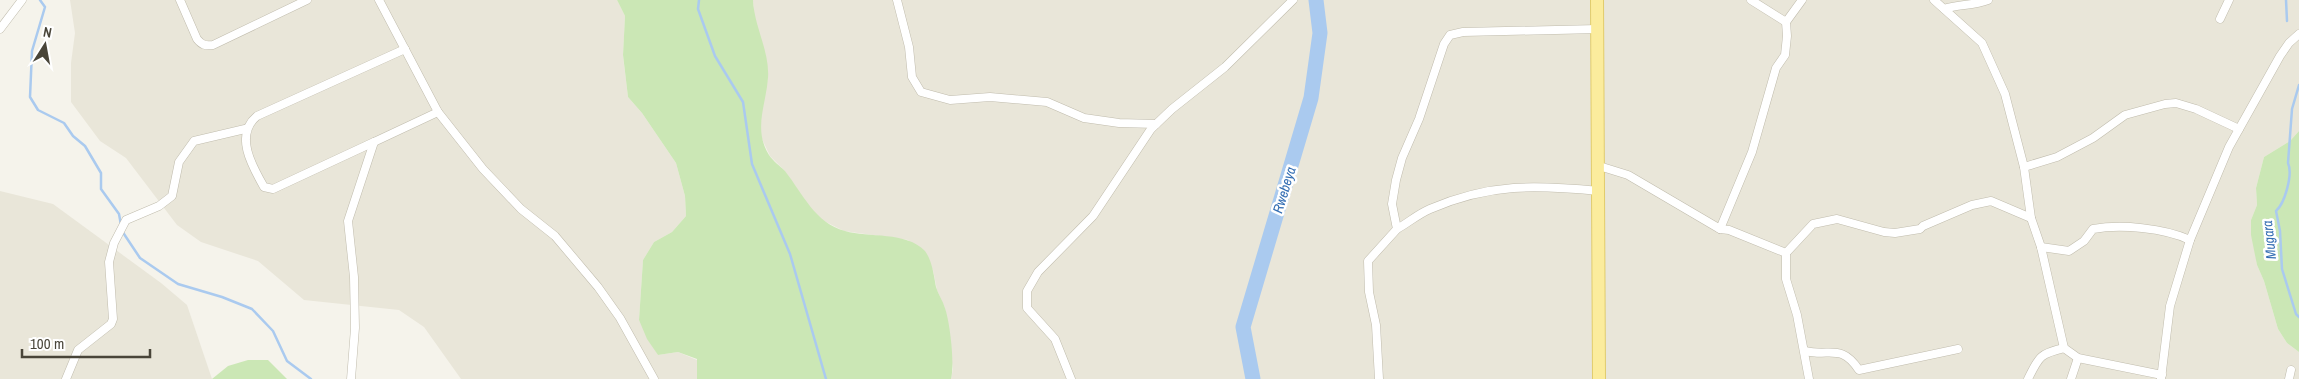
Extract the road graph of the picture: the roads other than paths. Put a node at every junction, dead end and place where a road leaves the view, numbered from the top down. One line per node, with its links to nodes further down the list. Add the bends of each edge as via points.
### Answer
1 (22, 0): 16 (street)
2 (180, 0): 3 (street, via 197,39 206,46)
3 (307, 0)
4 (379, 0): 19 (street)
5 (897, 0): 21 (street, via 909,47 912,77 921,92 950,100 990,97 1047,102 1084,118)
6 (1294, 0): 21 (street, via 1225,67)
7 (1597, 0): 17 (main road)
8 (1751, 0): 15 (street)
9 (1802, 0): 15 (street)
10 (1934, 0): 13 (street)
11 (1988, 0): 13 (street)
12 (2229, 0): 14 (street)
13 (1944, 9): 26 (street, via 1982,42 2005,94)
14 (2220, 19)
15 (1786, 22): 30 (street, via 1785,55 1776,68 1752,152)
16 (0, 29)
17 (1598, 29): 25 (main road); 29 (street, via 1450,35 1402,158 1392,204)
18 (2299, 34): 23 (street, via 2289,43)
19 (406, 49): 20 (street); 22 (street, via 257,116)
20 (438, 112): 24 (street); 42 (street, via 483,169 521,209 555,236 598,287 620,318)
21 (1156, 124): 43 (street, via 1093,216 1038,272 1027,292 1026,308 1055,339)
22 (245, 129): 24 (street, via 245,143 258,175 268,189 279,187); 40 (street, via 194,141 179,162 172,196 159,206 126,220 109,262 113,319 78,350)
23 (2239, 129): 26 (street, via 2196,109 2176,103 2165,104 2125,115 2058,157); 31 (street)
24 (374, 142): 41 (street, via 348,221 355,328)
25 (1599, 166): 27 (main road); 30 (street, via 1628,175)
26 (2024, 167): 28 (street)
27 (1599, 191): 29 (street, via 1540,186 1499,188 1428,210); 45 (main road)
28 (2031, 218): 32 (street); 33 (street, via 1991,201 1972,205 1920,229 1895,233 1837,219 1813,224)
29 (1397, 229): 44 (street, via 1368,262)
30 (1720, 229): 33 (street)
31 (2190, 240): 32 (street, via 2180,235 2114,226 2093,229 2069,252); 39 (street, via 2170,306)
32 (2041, 247): 34 (street)
33 (1786, 253): 36 (street, via 1786,278)
34 (2064, 348): 37 (street); 47 (street, via 2037,360)
35 (1958, 349): 36 (street, via 1859,370 1849,356)
36 (1805, 350): 46 (street)
37 (2078, 358): 39 (street); 48 (street)
38 (2291, 370): 49 (street)
39 (2162, 377)
40 (66, 379)
41 (351, 379)
42 (654, 379)
43 (1072, 379)
44 (1379, 379)
45 (1599, 379)
46 (1809, 379)
47 (2028, 379)
48 (2071, 379)
49 (2289, 379)

